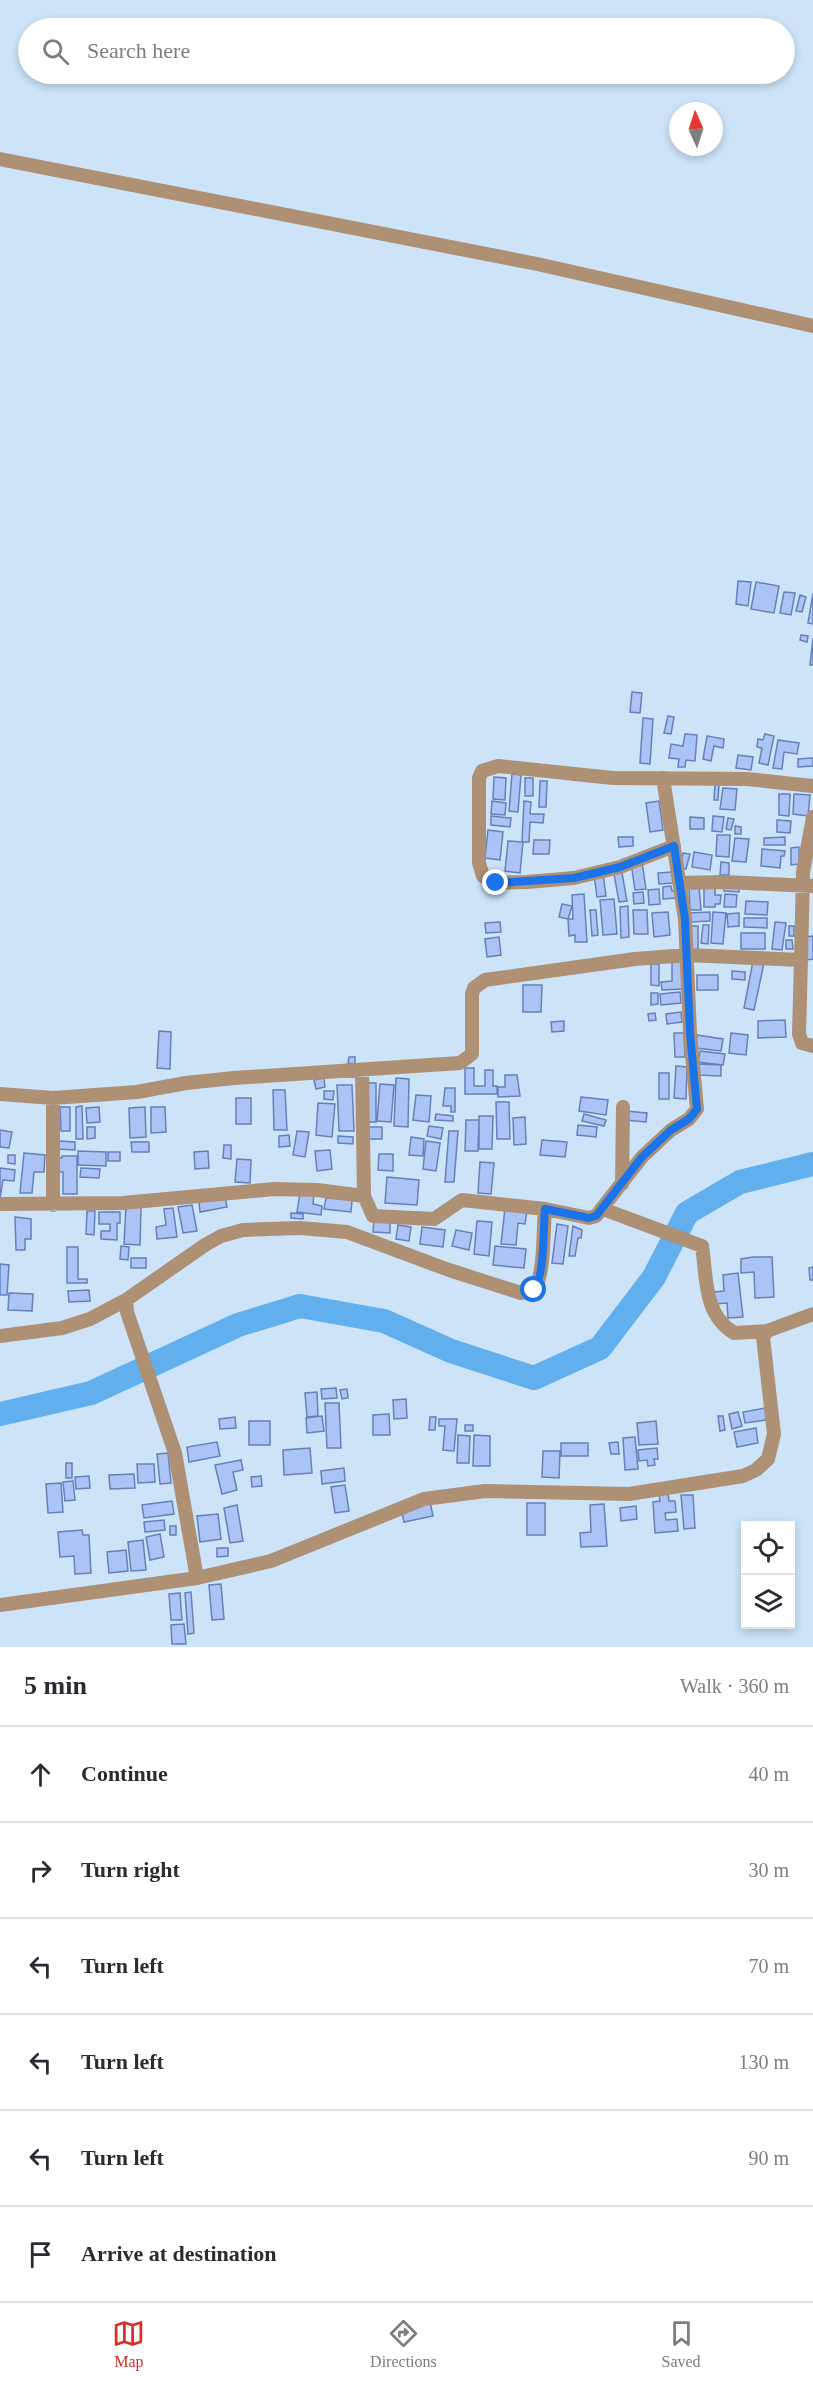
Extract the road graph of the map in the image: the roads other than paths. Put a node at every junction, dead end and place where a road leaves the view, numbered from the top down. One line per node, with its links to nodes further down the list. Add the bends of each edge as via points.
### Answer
1 (0, 159): 2 (street, via 526,261)
2 (813, 326)
3 (663, 778): 4 (street, via 747,779); 6 (street); 6 (street, via 488,768 478,778 479,864 483,876 496,883 574,878 620,867)
4 (813, 786)
5 (813, 817): 8 (street, via 803,872)
6 (674, 846): 7 (street)
7 (680, 883): 8 (street); 9 (street)
8 (808, 885): 10 (street)
9 (687, 956): 10 (street); 12 (street, via 635,959 485,980 472,994 473,1046 467,1059 460,1063); 16 (street, via 697,1109 642,1157)
10 (801, 960): 11 (street, via 800,1034 802,1043)
11 (813, 1046)
12 (362, 1070): 14 (street, via 234,1078 137,1092); 17 (street)
13 (0, 1094): 14 (street)
14 (52, 1098): 19 (street)
15 (623, 1107): 16 (street)
16 (622, 1184): 21 (street)
17 (364, 1196): 19 (street, via 274,1189 123,1203); 20 (street, via 375,1216 434,1220 462,1200)
18 (0, 1204): 19 (street)
19 (52, 1205)
20 (545, 1209): 21 (street, via 589,1218); 22 (street, via 538,1285 529,1292 521,1293 449,1270 347,1232 267,1228 222,1236)
21 (603, 1209): 24 (street, via 702,1246 716,1319 734,1333)
22 (126, 1306): 25 (street, via 62,1328); 26 (street, via 176,1454)
23 (813, 1314): 24 (street)
24 (767, 1332): 26 (street, via 763,1348 774,1434 772,1446 764,1463 742,1476 629,1494 485,1491 424,1499 271,1561)
25 (0, 1336)
26 (197, 1578): 27 (street)
27 (0, 1605)

